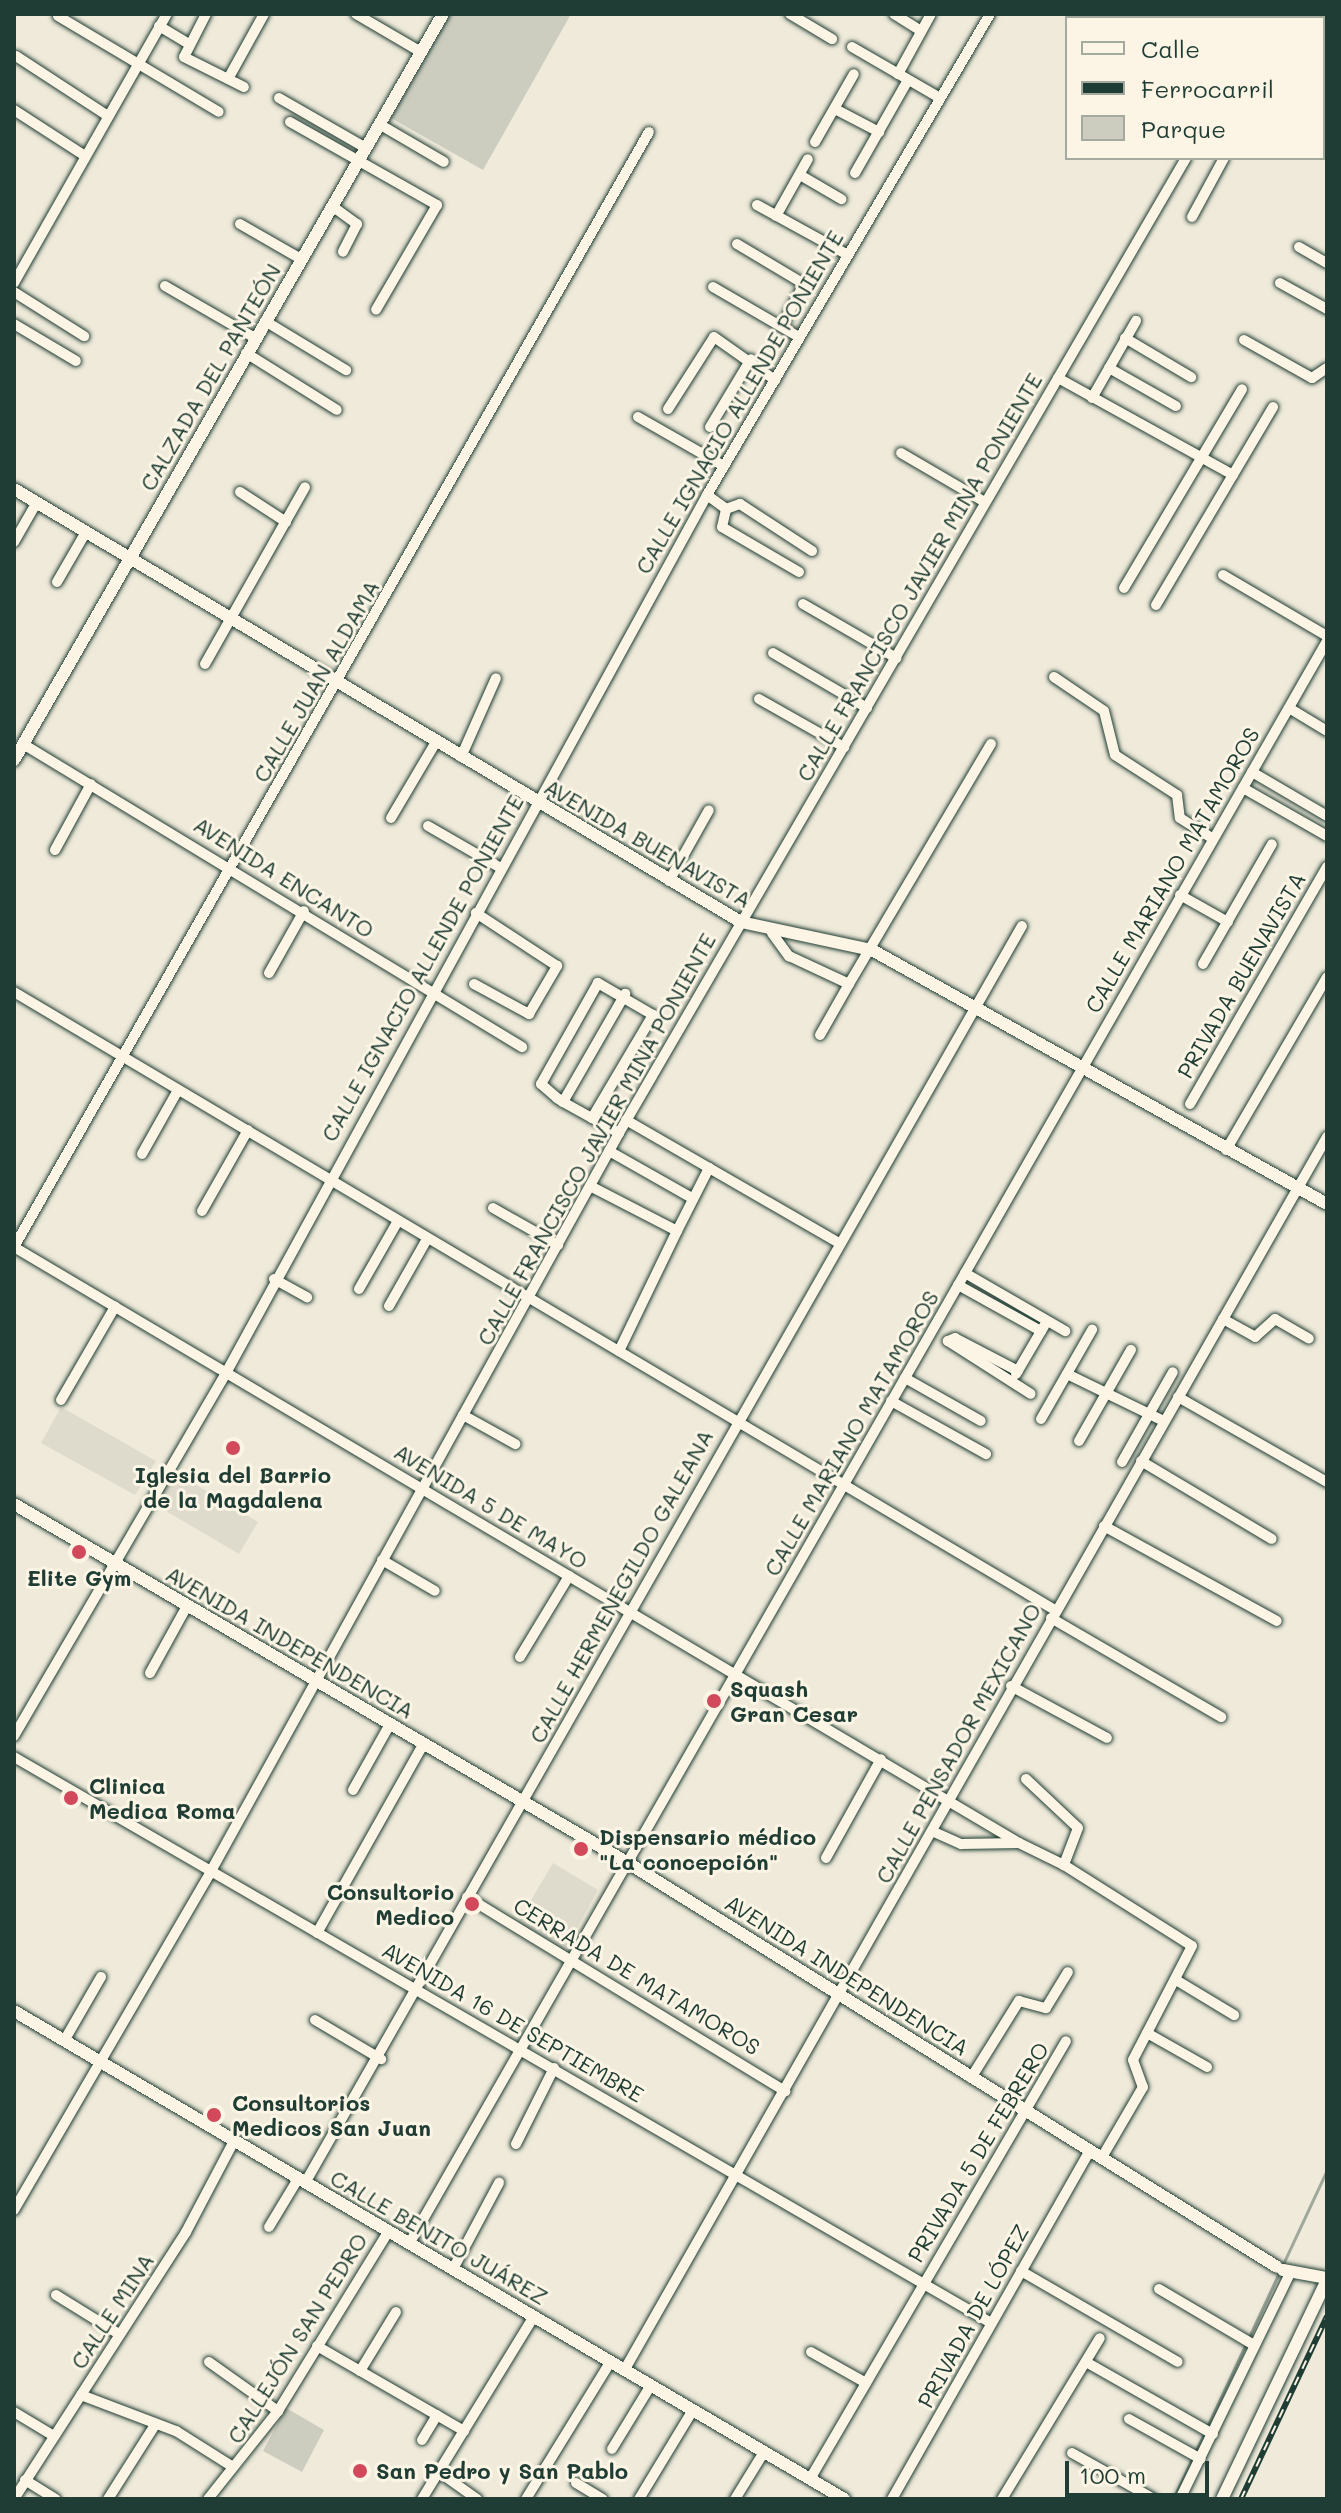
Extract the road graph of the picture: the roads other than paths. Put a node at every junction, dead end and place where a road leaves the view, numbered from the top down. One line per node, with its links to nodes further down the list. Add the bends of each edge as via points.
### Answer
1 (167, 14): 13 (street)
2 (206, 14): 16 (street)
3 (264, 14): 23 (street)
4 (356, 14): 18 (street)
5 (443, 14): 18 (main road, CALZADA DEL PANTEÓN)
6 (790, 14): 12 (street)
7 (815, 14): 12 (street)
8 (894, 14): 14 (street)
9 (931, 14): 14 (street)
10 (990, 14): 26 (street, CALLE IGNACIO ALLENDE PONIENTE)
11 (58, 16): 20 (street)
12 (809, 25): 15 (street)
13 (159, 26): 16 (street); 20 (street)
14 (921, 31): 22 (street)
15 (832, 39)
16 (189, 44): 23 (street, via 187,61)
17 (852, 47): 22 (street)
18 (421, 52): 32 (main road, CALZADA DEL PANTEÓN)
19 (16, 56): 30 (street)
20 (137, 63): 29 (street); 30 (street)
21 (854, 74): 27 (street)
22 (903, 77): 26 (street); 34 (street)
23 (228, 79): 24 (street)
24 (244, 87)
25 (279, 98): 36 (street)
26 (940, 98): 53 (street, CALLE IGNACIO ALLENDE PONIENTE)
27 (835, 109): 34 (street); 35 (street)
28 (14, 110): 37 (street)
29 (219, 112)
30 (108, 116): 37 (street)
31 (290, 122): 36 (street)
32 (379, 124): 36 (main road, CALZADA DEL PANTEÓN); 41 (street)
33 (649, 132): 118 (street, CALLE JUAN ALDAMA)
34 (879, 132): 42 (street)
35 (815, 142)
36 (363, 153): 46 (main road, CALZADA DEL PANTEÓN); 62 (street, via 437,205)
37 (85, 156): 56 (street)
38 (808, 159): 43 (street)
39 (1185, 160): 79 (street, CALLE FRANCISCO JAVIER MINA PONIENTE)
40 (1223, 160): 48 (street)
41 (444, 162)
42 (855, 173)
43 (800, 175): 44 (street); 47 (street)
44 (841, 199)
45 (757, 205): 47 (street)
46 (332, 206): 52 (street, via 357,224); 54 (main road, CALZADA DEL PANTEÓN)
47 (776, 216): 53 (street)
48 (1192, 217)
49 (240, 224): 54 (street)
50 (737, 244): 66 (street, via 804,284)
51 (1299, 247): 55 (street)
52 (343, 252)
53 (846, 254): 68 (street, CALLE IGNACIO ALLENDE PONIENTE)
54 (301, 259): 63 (main road, CALZADA DEL PANTEÓN)
55 (1327, 263)
56 (14, 283)
57 (1280, 283): 61 (street)
58 (165, 286): 69 (street)
59 (713, 287): 66 (street)
60 (14, 292): 67 (street)
61 (1327, 309)
62 (376, 310)
63 (265, 321): 69 (main road, CALZADA DEL PANTEÓN); 77 (street)
64 (1136, 321): 70 (street)
65 (14, 324): 74 (street)
66 (782, 326): 68 (street)
67 (84, 336)
68 (799, 337): 80 (street, CALLE IGNACIO ALLENDE PONIENTE)
69 (255, 338): 72 (main road, CALZADA DEL PANTEÓN)
70 (1125, 338): 75 (street); 78 (street)
71 (1244, 340): 76 (street, via 1312,378)
72 (246, 353): 86 (street); 104 (main road, CALZADA DEL PANTEÓN)
73 (751, 359): 80 (street); 85 (street, via 710,339); 88 (street)
74 (76, 361)
75 (1109, 368): 82 (street); 83 (street)
76 (1327, 368)
77 (346, 370)
78 (1191, 377)
79 (1058, 378): 82 (street); 98 (street, CALLE FRANCISCO JAVIER MINA PONIENTE)
80 (775, 380): 91 (street, CALLE IGNACIO ALLENDE PONIENTE)
81 (1242, 389): 90 (street)
82 (1092, 398): 90 (street)
83 (1176, 406)
84 (1273, 407): 92 (street)
85 (668, 409)
86 (337, 410)
87 (638, 417): 91 (street)
88 (710, 427)
89 (901, 453): 98 (street)
90 (1201, 457): 92 (street); 108 (street)
91 (724, 466): 96 (street, CALLE IGNACIO ALLENDE PONIENTE)
92 (1233, 475): 110 (street)
93 (305, 487): 100 (street)
94 (14, 489): 97 (main road, AVENIDA BUENAVISTA)
95 (240, 492): 100 (street)
96 (707, 495): 99 (street); 132 (street, CALLE IGNACIO ALLENDE PONIENTE)
97 (37, 502): 101 (main road, AVENIDA BUENAVISTA); 102 (street)
98 (985, 502): 114 (street, CALLE FRANCISCO JAVIER MINA PONIENTE)
99 (726, 509): 103 (street, via 740,504); 105 (street, via 722,527)
100 (286, 522): 111 (street)
101 (86, 532): 104 (main road, AVENIDA BUENAVISTA); 107 (street)
102 (14, 542)
103 (812, 551)
104 (129, 557): 111 (main road, AVENIDA BUENAVISTA); 124 (main road, CALZADA DEL PANTEÓN)
105 (799, 572)
106 (1223, 575): 112 (street)
107 (57, 582)
108 (1124, 588)
109 (803, 604): 114 (street)
110 (1156, 605)
111 (230, 619): 115 (street); 118 (main road, AVENIDA BUENAVISTA)
112 (1327, 638): 121 (street, CALLE MARIANO MATAMOROS)
113 (773, 653): 120 (street)
114 (896, 658): 120 (street, CALLE FRANCISCO JAVIER MINA PONIENTE)
115 (205, 664)
116 (1054, 677): 140 (street, via 1104,711 1115,755 1177,795 1180,818)
117 (496, 678): 127 (street)
118 (338, 684): 123 (main road, AVENIDA BUENAVISTA); 143 (street, CALLE JUAN ALDAMA)
119 (759, 699): 126 (street)
120 (867, 708): 126 (street, CALLE FRANCISCO JAVIER MINA PONIENTE)
121 (1289, 708): 122 (street); 129 (street, CALLE MARIANO MATAMOROS)
122 (1327, 731)
123 (436, 742): 127 (main road, AVENIDA BUENAVISTA); 136 (street)
124 (23, 744): 128 (main road, CALZADA DEL PANTEÓN); 130 (street, AVENIDA ENCANTO)
125 (991, 744): 154 (street)
126 (844, 747): 150 (street, CALLE FRANCISCO JAVIER MINA PONIENTE)
127 (461, 757): 132 (main road, AVENIDA BUENAVISTA)
128 (14, 760)
129 (1252, 772): 131 (street, CALLE MARIANO MATAMOROS); 133 (street)
130 (91, 784): 142 (street); 143 (street, AVENIDA ENCANTO)
131 (1243, 788): 137 (street); 140 (street, CALLE MARIANO MATAMOROS)
132 (536, 801): 144 (street, CALLE IGNACIO ALLENDE PONIENTE); 146 (main road, AVENIDA BUENAVISTA)
133 (1305, 803): 135 (street); 137 (street)
134 (709, 810): 146 (street)
135 (1327, 816)
136 (391, 818)
137 (1296, 818): 139 (street)
138 (428, 826): 144 (street)
139 (1327, 836)
140 (1212, 838): 147 (street, CALLE MARIANO MATAMOROS)
141 (1272, 844): 151 (street)
142 (55, 850)
143 (234, 866): 148 (street, AVENIDA ENCANTO); 166 (street, CALLE JUAN ALDAMA)
144 (499, 867): 149 (street, CALLE IGNACIO ALLENDE PONIENTE)
145 (1327, 867): 170 (street, PRIVADA BUENAVISTA)
146 (669, 881): 150 (main road, AVENIDA BUENAVISTA)
147 (1180, 895): 151 (street); 167 (street, CALLE MARIANO MATAMOROS)
148 (304, 911): 156 (street); 161 (street, AVENIDA ENCANTO)
149 (476, 913): 158 (street, via 557,968 529,1014); 161 (street, CALLE IGNACIO ALLENDE PONIENTE)
150 (741, 922): 153 (main road, AVENIDA BUENAVISTA); 172 (street, CALLE FRANCISCO JAVIER MINA PONIENTE)
151 (1228, 922): 155 (street)
152 (1022, 926): 163 (street, CALLE HERMENEGILDO GALEANA)
153 (772, 933): 154 (main road, AVENIDA BUENAVISTA); 159 (street, via 789,956)
154 (872, 950): 159 (street); 163 (main road, AVENIDA BUENAVISTA)
155 (1203, 964)
156 (269, 973)
157 (1327, 977): 176 (street)
158 (474, 984)
159 (849, 984): 164 (street)
160 (14, 992): 166 (street)
161 (430, 993): 165 (street, AVENIDA ENCANTO); 180 (street, CALLE IGNACIO ALLENDE PONIENTE)
162 (625, 994): 169 (street); 169 (street, via 594,985 542,1074 546,1091); 171 (street, via 653,1015)
163 (975, 1011): 167 (main road, AVENIDA BUENAVISTA); 190 (street, CALLE HERMENEGILDO GALEANA)
164 (820, 1035)
165 (522, 1047)
166 (123, 1057): 168 (street); 192 (street, CALLE JUAN ALDAMA)
167 (1080, 1070): 176 (main road, AVENIDA BUENAVISTA); 193 (street, CALLE MARIANO MATAMOROS)
168 (178, 1090): 173 (street); 178 (street)
169 (563, 1102): 171 (street)
170 (1190, 1104)
171 (592, 1118): 174 (street)
172 (626, 1120): 174 (street, CALLE FRANCISCO JAVIER MINA PONIENTE); 179 (street)
173 (248, 1130): 180 (street); 186 (street)
174 (619, 1133): 177 (street, CALLE FRANCISCO JAVIER MINA PONIENTE)
175 (1327, 1137): 182 (street, CALLE PENSADOR MEXICANO)
176 (1226, 1150): 182 (main road, AVENIDA BUENAVISTA)
177 (609, 1151): 181 (street, CALLE FRANCISCO JAVIER MINA PONIENTE); 183 (street)
178 (142, 1154)
179 (709, 1168): 183 (street); 190 (street)
180 (329, 1179): 187 (street); 194 (street, CALLE IGNACIO ALLENDE PONIENTE)
181 (590, 1186): 188 (street); 191 (street, CALLE FRANCISCO JAVIER MINA PONIENTE)
182 (1298, 1189): 184 (main road, AVENIDA BUENAVISTA); 205 (street, CALLE PENSADOR MEXICANO)
183 (692, 1198): 188 (street)
184 (1327, 1204)
185 (493, 1208): 191 (street)
186 (202, 1211)
187 (398, 1221): 189 (street); 197 (street)
188 (677, 1231): 212 (street)
189 (427, 1239): 200 (street); 202 (street)
190 (839, 1243): 227 (street, CALLE HERMENEGILDO GALEANA)
191 (558, 1245): 200 (street, CALLE FRANCISCO JAVIER MINA PONIENTE)
192 (14, 1247): 203 (street, AVENIDA 5 DE MAYO)
193 (965, 1273): 195 (street); 196 (street, CALLE MARIANO MATAMOROS)
194 (274, 1279): 199 (street); 217 (street, CALLE IGNACIO ALLENDE PONIENTE)
195 (984, 1284): 198 (street); 201 (street)
196 (958, 1285): 198 (street); 219 (street, CALLE MARIANO MATAMOROS)
197 (359, 1289)
198 (978, 1296): 204 (street)
199 (307, 1297)
200 (527, 1299): 212 (street); 226 (street, CALLE FRANCISCO JAVIER MINA PONIENTE)
201 (1014, 1302): 204 (street); 206 (street)
202 (389, 1306)
203 (115, 1307): 217 (street, AVENIDA 5 DE MAYO); 224 (street)
204 (1008, 1313): 208 (street)
205 (1223, 1319): 210 (street, via 1255,1337 1275,1319); 223 (street, CALLE PENSADOR MEXICANO)
206 (1047, 1320): 208 (street); 209 (street)
207 (1092, 1330): 218 (street)
208 (1041, 1331): 215 (street)
209 (1065, 1331)
210 (1309, 1339)
211 (1131, 1350): 222 (street)
212 (619, 1351): 227 (street)
213 (987, 1355): 214 (street); 214 (street, via 948,1341); 215 (street)
214 (980, 1366): 220 (street)
215 (1018, 1371): 220 (street)
216 (1173, 1372): 228 (street)
217 (226, 1373): 240 (street, AVENIDA 5 DE MAYO); 245 (street, CALLE IGNACIO ALLENDE PONIENTE)
218 (1067, 1374): 222 (street); 229 (street)
219 (905, 1378): 225 (street, CALLE MARIANO MATAMOROS); 230 (street)
220 (1011, 1383): 221 (street)
221 (1031, 1394)
222 (1105, 1395): 228 (street); 233 (street)
223 (1178, 1397): 231 (street, CALLE PENSADOR MEXICANO); 238 (street)
224 (61, 1400)
225 (891, 1401): 235 (street); 239 (street, CALLE MARIANO MATAMOROS)
226 (463, 1415): 234 (street); 240 (street, CALLE FRANCISCO JAVIER MINA PONIENTE)
227 (737, 1418): 239 (street); 249 (street, CALLE HERMENEGILDO GALEANA)
228 (1144, 1418): 231 (street); 232 (street); 237 (street)
229 (1041, 1419)
230 (981, 1421)
231 (1164, 1421): 232 (street, CALLE PENSADOR MEXICANO)
232 (1158, 1432): 236 (street, CALLE PENSADOR MEXICANO)
233 (1079, 1441)
234 (515, 1444)
235 (986, 1454)
236 (1141, 1461): 242 (street, CALLE PENSADOR MEXICANO); 243 (street)
237 (1122, 1462)
238 (1327, 1482)
239 (844, 1485): 250 (street); 254 (street, CALLE MARIANO MATAMOROS)
240 (424, 1487): 244 (street, CALLE FRANCISCO JAVIER MINA PONIENTE); 246 (street, AVENIDA 5 DE MAYO)
241 (14, 1504): 245 (main road, AVENIDA INDEPENDENCIA)
242 (1104, 1526): 250 (street, CALLE PENSADOR MEXICANO); 251 (street)
243 (1272, 1539)
244 (382, 1560): 247 (street); 255 (street, CALLE FRANCISCO JAVIER MINA PONIENTE)
245 (113, 1562): 248 (main road, AVENIDA INDEPENDENCIA); 259 (street, CALLE IGNACIO ALLENDE PONIENTE)
246 (569, 1576): 249 (street, AVENIDA 5 DE MAYO); 252 (street)
247 (435, 1591)
248 (187, 1606): 253 (street); 255 (main road, AVENIDA INDEPENDENCIA)
249 (629, 1613): 254 (street, AVENIDA 5 DE MAYO); 267 (street, CALLE HERMENEGILDO GALEANA)
250 (1053, 1614): 256 (street, CALLE PENSADOR MEXICANO); 257 (street)
251 (1277, 1621)
252 (520, 1657)
253 (150, 1673)
254 (735, 1676): 263 (street, AVENIDA 5 DE MAYO); 271 (street, CALLE MARIANO MATAMOROS)
255 (316, 1682): 258 (main road, AVENIDA INDEPENDENCIA); 273 (street, CALLE FRANCISCO JAVIER MINA PONIENTE)
256 (1011, 1686): 260 (street); 266 (street, CALLE PENSADOR MEXICANO)
257 (1221, 1717)
258 (390, 1724): 261 (main road, AVENIDA INDEPENDENCIA); 265 (street)
259 (14, 1736)
260 (1107, 1738)
261 (424, 1743): 267 (main road, AVENIDA INDEPENDENCIA); 275 (street)
262 (14, 1757): 273 (street, AVENIDA 16 DE SEPTIEMBRE)
263 (881, 1759): 266 (street, AVENIDA 5 DE MAYO); 270 (street)
264 (1026, 1779): 272 (street, via 1078,1828)
265 (353, 1790)
266 (946, 1799): 268 (street, CALLE PENSADOR MEXICANO); 269 (street, AVENIDA 5 DE MAYO)
267 (523, 1801): 271 (main road, AVENIDA INDEPENDENCIA); 274 (street, CALLE HERMENEGILDO GALEANA)
268 (934, 1832): 269 (street, via 961,1844); 281 (street, CALLE PENSADOR MEXICANO)
269 (1019, 1843): 272 (street, AVENIDA 5 DE MAYO)
270 (826, 1858)
271 (628, 1863): 276 (street, CALLE MARIANO MATAMOROS); 281 (main road, AVENIDA INDEPENDENCIA)
272 (1064, 1865): 279 (street, AVENIDA 5 DE MAYO, via 1186,1936 1191,1951)
273 (211, 1871): 275 (street, AVENIDA 16 DE SEPTIEMBRE); 290 (street, CALLE FRANCISCO JAVIER MINA PONIENTE)
274 (467, 1897): 276 (street, CERRADA DE MATAMOROS); 280 (street, CALLE HERMENEGILDO GALEANA)
275 (317, 1933): 280 (street, AVENIDA 16 DE SEPTIEMBRE)
276 (574, 1959): 288 (street, CALLE MARIANO MATAMOROS); 294 (street, CERRADA DE MATAMOROS)
277 (1068, 1972): 293 (street, via 1046,2008 1019,2001)
278 (101, 1977): 286 (street)
279 (1176, 1980): 283 (street); 285 (street, AVENIDA 5 DE MAYO)
280 (418, 1991): 288 (street, AVENIDA 16 DE SEPTIEMBRE); 289 (street, CALLE HERMENEGILDO GALEANA)
281 (840, 1996): 293 (main road, AVENIDA INDEPENDENCIA); 294 (street, CALLE PENSADOR MEXICANO)
282 (14, 2011): 286 (main road, CALLE BENITO JUÁREZ)
283 (1234, 2015)
284 (315, 2020): 289 (street)
285 (1147, 2033): 291 (street); 299 (street, AVENIDA 5 DE MAYO, via 1133,2064 1143,2087)
286 (64, 2041): 290 (main road, CALLE BENITO JUÁREZ)
287 (1066, 2041): 295 (street, PRIVADA 5 DE FEBRERO)
288 (521, 2051): 292 (street, AVENIDA 16 DE SEPTIEMBRE); 306 (street, CALLE MARIANO MATAMOROS)
289 (381, 2059): 301 (street, CALLE HERMENEGILDO GALEANA)
290 (100, 2062): 296 (main road, CALLE BENITO JUÁREZ); 303 (street, CALLE FRANCISCO JAVIER MINA PONIENTE)
291 (1207, 2067)
292 (554, 2068): 297 (street); 300 (street, AVENIDA 16 DE SEPTIEMBRE)
293 (971, 2078): 295 (main road, AVENIDA INDEPENDENCIA)
294 (785, 2091): 300 (street, CALLE PENSADOR MEXICANO)
295 (1025, 2112): 298 (main road, AVENIDA INDEPENDENCIA); 311 (street, PRIVADA 5 DE FEBRERO)
296 (234, 2141): 301 (main road, CALLE BENITO JUÁREZ); 317 (street, CALLE MINA)
297 (516, 2144)
298 (1089, 2152): 299 (main road, AVENIDA INDEPENDENCIA); 309 (street, PRIVADA DE LÓPEZ)
299 (1101, 2159): 308 (main road, AVENIDA INDEPENDENCIA)
300 (739, 2175): 311 (street, AVENIDA 16 DE SEPTIEMBRE); 326 (street, CALLE PENSADOR MEXICANO)
301 (301, 2181): 304 (street, CALLE HERMENEGILDO GALEANA); 305 (main road, CALLE BENITO JUÁREZ)
302 (499, 2183): 307 (street)
303 (14, 2210)
304 (269, 2227)
305 (388, 2232): 306 (main road, CALLE BENITO JUÁREZ); 320 (street, CALLEJÓN SAN PEDRO)
306 (409, 2244): 307 (main road, CALLE BENITO JUÁREZ)
307 (453, 2269): 315 (main road, CALLE BENITO JUÁREZ)
308 (1284, 2270): 310 (main road, AVENIDA INDEPENDENCIA); 319 (street)
309 (1021, 2271): 316 (street, PRIVADA DE LÓPEZ); 325 (street)
310 (1327, 2279): 365 (main road)
311 (924, 2282): 316 (street, AVENIDA 16 DE SEPTIEMBRE); 328 (street, PRIVADA 5 DE FEBRERO)
312 (1159, 2289): 319 (street)
313 (56, 2295): 317 (street)
314 (396, 2312): 327 (street)
315 (534, 2316): 322 (main road, CALLE BENITO JUÁREZ); 337 (street)
316 (991, 2323): 361 (street, PRIVADA DE LÓPEZ)
317 (119, 2334): 330 (street, CALLE MINA)
318 (1100, 2338): 324 (street)
319 (1248, 2343): 338 (street)
320 (317, 2346): 327 (street); 332 (street, CALLEJÓN SAN PEDRO)
321 (811, 2352): 328 (street)
322 (611, 2361): 326 (main road, CALLE BENITO JUÁREZ); 358 (street)
323 (209, 2362): 332 (street)
324 (1086, 2362): 338 (street); 362 (street)
325 (1178, 2362)
326 (625, 2369): 329 (main road, CALLE BENITO JUÁREZ)
327 (360, 2371): 334 (street)
328 (866, 2383): 347 (street, PRIVADA 5 DE FEBRERO)
329 (651, 2385): 331 (main road, CALLE BENITO JUÁREZ); 341 (street)
330 (81, 2395): 336 (street); 339 (street, CALLE MINA)
331 (693, 2410): 342 (main road, CALLE BENITO JUÁREZ); 359 (street)
332 (278, 2411): 345 (street, CALLEJÓN SAN PEDRO)
333 (14, 2412): 339 (street)
334 (437, 2415): 337 (street); 340 (street)
335 (1129, 2419): 344 (street)
336 (155, 2425): 345 (street); 354 (street)
337 (464, 2431): 346 (street)
338 (1208, 2432): 344 (street)
339 (54, 2436): 348 (street, CALLE MINA)
340 (422, 2440)
341 (612, 2449)
342 (764, 2452): 347 (main road, CALLE BENITO JUÁREZ); 360 (street)
343 (1072, 2453): 363 (street)
344 (1196, 2456): 364 (street)
345 (233, 2467): 355 (street, CALLEJÓN SAN PEDRO)
346 (439, 2472): 356 (street); 357 (street)
347 (810, 2479): 351 (main road, CALLE BENITO JUÁREZ)
348 (25, 2480): 352 (street, CALLE MINA); 353 (street)
349 (576, 2483): 350 (street)
350 (601, 2498)
351 (839, 2498)
352 (14, 2499)
353 (56, 2499)
354 (108, 2499)
355 (208, 2499)
356 (422, 2499)
357 (477, 2499)
358 (526, 2499)
359 (639, 2499)
360 (735, 2499)
361 (892, 2499)
362 (1002, 2499)
363 (1154, 2499)
364 (1180, 2499)
365 (1222, 2499)

